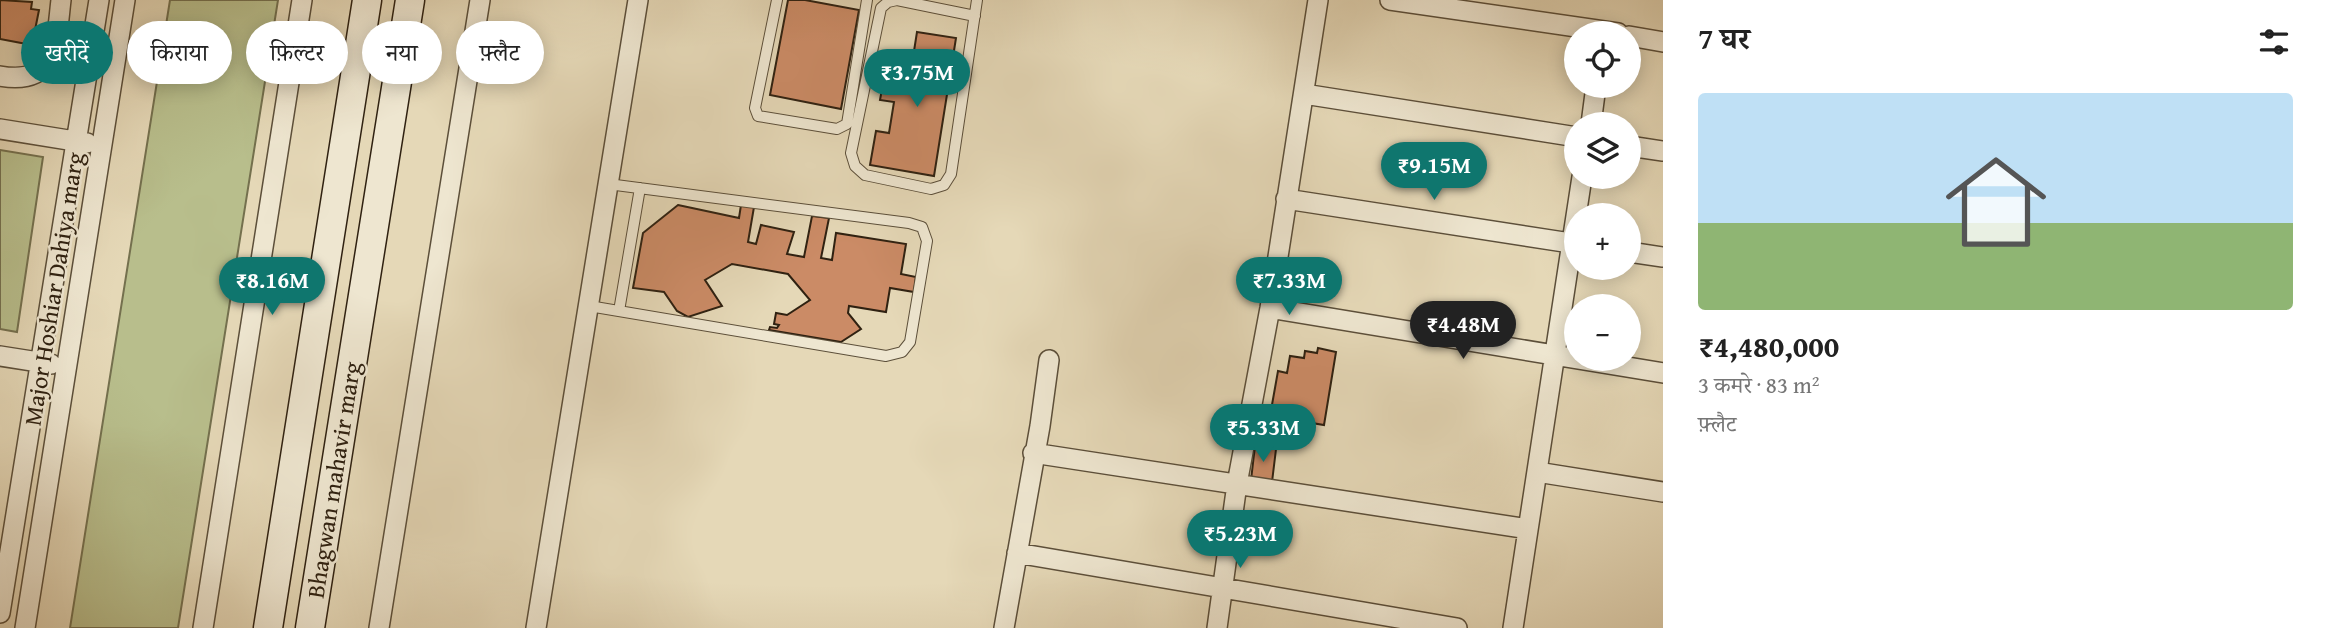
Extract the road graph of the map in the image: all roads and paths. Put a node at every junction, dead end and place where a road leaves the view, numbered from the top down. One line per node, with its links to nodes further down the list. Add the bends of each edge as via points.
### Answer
1 (61, 0): 19 (street, via 55,54 30,76)
2 (99, 0): 23 (street, Major Hoshiar Dahiya marg)
3 (125, 0): 24 (street, Major Hoshiar Dahiya marg)
4 (302, 0): 52 (street)
5 (367, 0): 53 (main road, Bhagwan mahavir marg)
6 (410, 0): 54 (main road, Bhagwan mahavir marg)
7 (481, 0): 55 (street)
8 (638, 0): 27 (street)
9 (777, 0): 10 (lane, via 755,108 758,116 837,129 847,124)
10 (867, 0)
11 (897, 0): 15 (lane); 15 (lane, via 881,8 851,153 855,166 865,175 931,189 944,185 951,174)
12 (977, 0): 15 (lane)
13 (1318, 0): 20 (street)
14 (1390, 0): 16 (street)
15 (975, 16)
16 (1564, 25)
17 (1641, 38): 18 (street)
18 (1663, 42)
19 (0, 76)
20 (1304, 94): 22 (street); 29 (street)
21 (0, 129): 23 (street)
22 (1564, 136)
23 (76, 141): 24 (street); 40 (street, Major Hoshiar Dahiya marg)
24 (102, 145): 41 (street, Major Hoshiar Dahiya marg)
25 (1641, 148): 26 (street)
26 (1663, 151)
27 (608, 184): 28 (lane); 34 (street)
28 (640, 188): 36 (lane); 36 (lane, via 922,227 927,241 910,342 902,352 886,356)
29 (1286, 199): 30 (street); 35 (street)
30 (1564, 242)
31 (1641, 254): 32 (street)
32 (1663, 257)
33 (1568, 280): 37 (street)
34 (589, 306): 36 (lane); 56 (street)
35 (1270, 308): 37 (street); 45 (street)
36 (619, 311)
37 (1555, 355): 42 (street); 44 (street)
38 (0, 356): 40 (street)
39 (1049, 360): 43 (street)
40 (40, 362): 41 (street); 50 (street, Major Hoshiar Dahiya marg)
41 (67, 366): 51 (street, Major Hoshiar Dahiya marg)
42 (1663, 373)
43 (1033, 453): 45 (street); 48 (street)
44 (1537, 472): 46 (street); 47 (street)
45 (1237, 484): 47 (street); 49 (street)
46 (1663, 492)
47 (1528, 529): 60 (street)
48 (1017, 553): 49 (street); 57 (street)
49 (1223, 588): 58 (street); 59 (street)
50 (0, 613)
51 (25, 628)
52 (203, 628)
53 (268, 628)
54 (310, 628)
55 (379, 628)
56 (536, 628)
57 (1004, 628)
58 (1217, 628)
59 (1457, 628)
60 (1513, 628)

